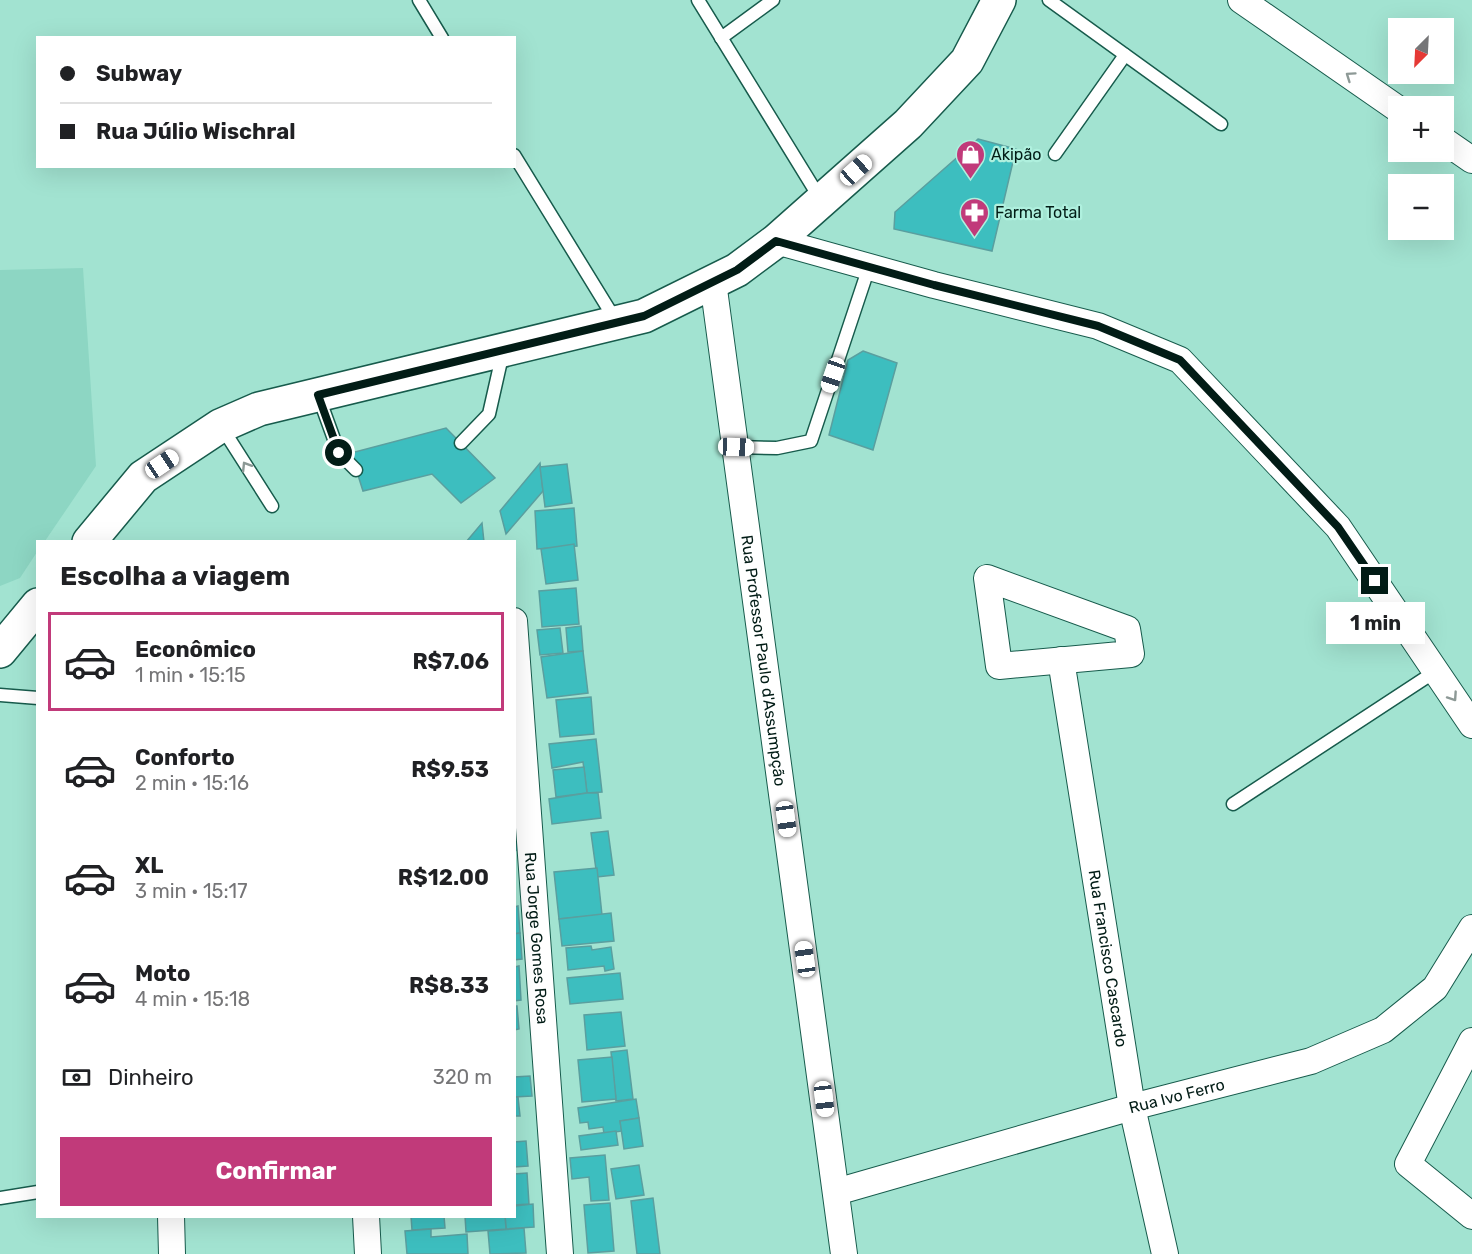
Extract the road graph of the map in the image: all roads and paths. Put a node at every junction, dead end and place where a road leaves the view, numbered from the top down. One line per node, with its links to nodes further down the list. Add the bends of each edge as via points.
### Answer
1 (419, 0): 7 (lane)
2 (698, 0): 8 (lane)
3 (773, 0): 8 (lane)
4 (999, 0): 16 (main road, via 967,61 908,124)
5 (1048, 0): 9 (lane)
6 (1241, 0): 10 (street, one-way to 6)
7 (441, 36)
8 (721, 38): 16 (lane)
9 (1125, 55): 11 (lane); 13 (lane)
10 (1388, 102)
11 (1221, 124)
12 (1454, 148): 15 (street)
13 (1054, 154)
14 (516, 158): 20 (lane)
15 (1472, 160)
16 (822, 201): 17 (main road)
17 (776, 241): 18 (street); 19 (main road, via 737,270)
18 (869, 267): 25 (lane, via 811,441 777,448); 33 (street, via 1098,326 1180,360 1338,527)
19 (713, 282): 20 (main road, via 644,316); 25 (street, Rua Professor Paulo d'Assumpção)
20 (616, 322): 21 (main road)
21 (504, 350): 22 (main road); 24 (lane, via 489,414)
22 (318, 395): 23 (main road, via 259,409); 26 (lane, via 339,453)
23 (220, 426): 27 (lane, one-way to 23); 28 (main road, via 143,477)
24 (461, 443)
25 (736, 447): 42 (street, Rua Professor Paulo d'Assumpção)
26 (356, 470)
27 (272, 506)
28 (91, 540)
29 (36, 607): 31 (main road)
30 (516, 649): 49 (street, Rua Jorge Gomes Rosa)
31 (0, 651)
32 (1061, 660): 32 (street, via 999,666 987,578 1127,628 1131,654); 40 (street, Rua Francisco Cascardo)
33 (1436, 671): 36 (street, one-way to 36); 37 (lane)
34 (0, 695): 35 (lane)
35 (36, 698)
36 (1472, 725)
37 (1233, 804)
38 (1472, 928): 40 (street, Rua Ivo Ferro, via 1435,988 1383,1030 1311,1061)
39 (1472, 1041): 44 (street, via 1408,1164)
40 (1132, 1107): 42 (street, Rua Ivo Ferro); 51 (street, Rua Francisco Cascardo)
41 (36, 1192): 43 (lane)
42 (836, 1192): 50 (street, Rua Professor Paulo d'Assumpção)
43 (0, 1198)
44 (1472, 1216)
45 (171, 1218): 47 (street)
46 (366, 1218): 48 (street)
47 (172, 1254)
48 (368, 1254)
49 (560, 1254)
50 (844, 1254)
51 (1165, 1254)

